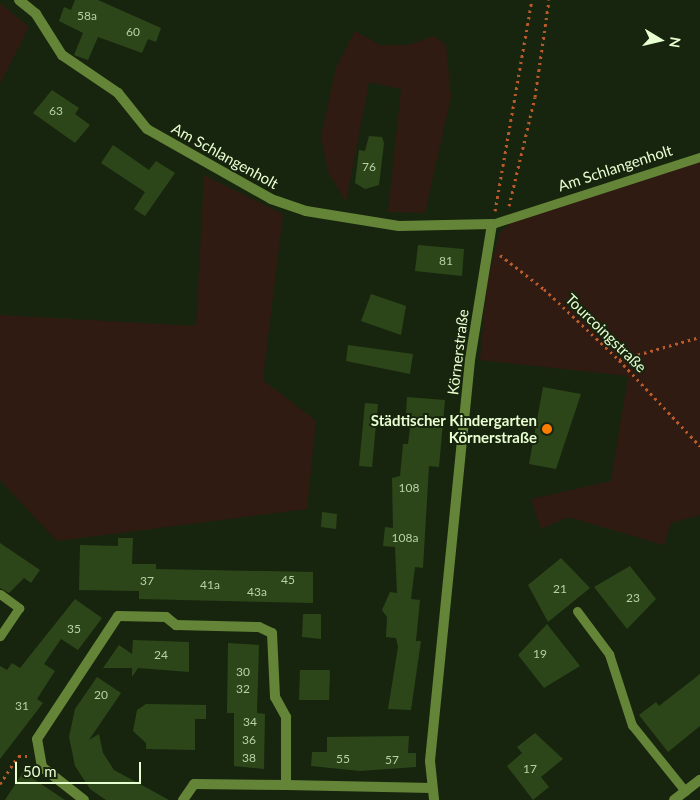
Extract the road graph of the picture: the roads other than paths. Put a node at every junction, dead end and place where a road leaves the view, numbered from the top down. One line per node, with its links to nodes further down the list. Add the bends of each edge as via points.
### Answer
1 (20, 0): 3 (street, Am Schlangenholt, via 36,14 62,55 118,93 147,129 271,199 306,211 399,226)
2 (700, 157): 3 (lane, Am Schlangenholt)
3 (492, 224): 9 (street, Körnerstraße, via 470,360 430,761)
4 (0, 594): 6 (lane, via 19,608)
5 (577, 611): 10 (lane, via 609,654 632,725)
6 (0, 636)
7 (700, 780): 10 (street)
8 (286, 785): 9 (street); 11 (street, via 286,717 275,697 275,639 259,627 176,625 166,617 118,616 37,739 37,755 42,767); 12 (street, via 194,784)
9 (432, 788): 13 (street, Körnerstraße)
10 (685, 791): 14 (street)
11 (84, 800)
12 (183, 800)
13 (434, 800)
14 (674, 800)

